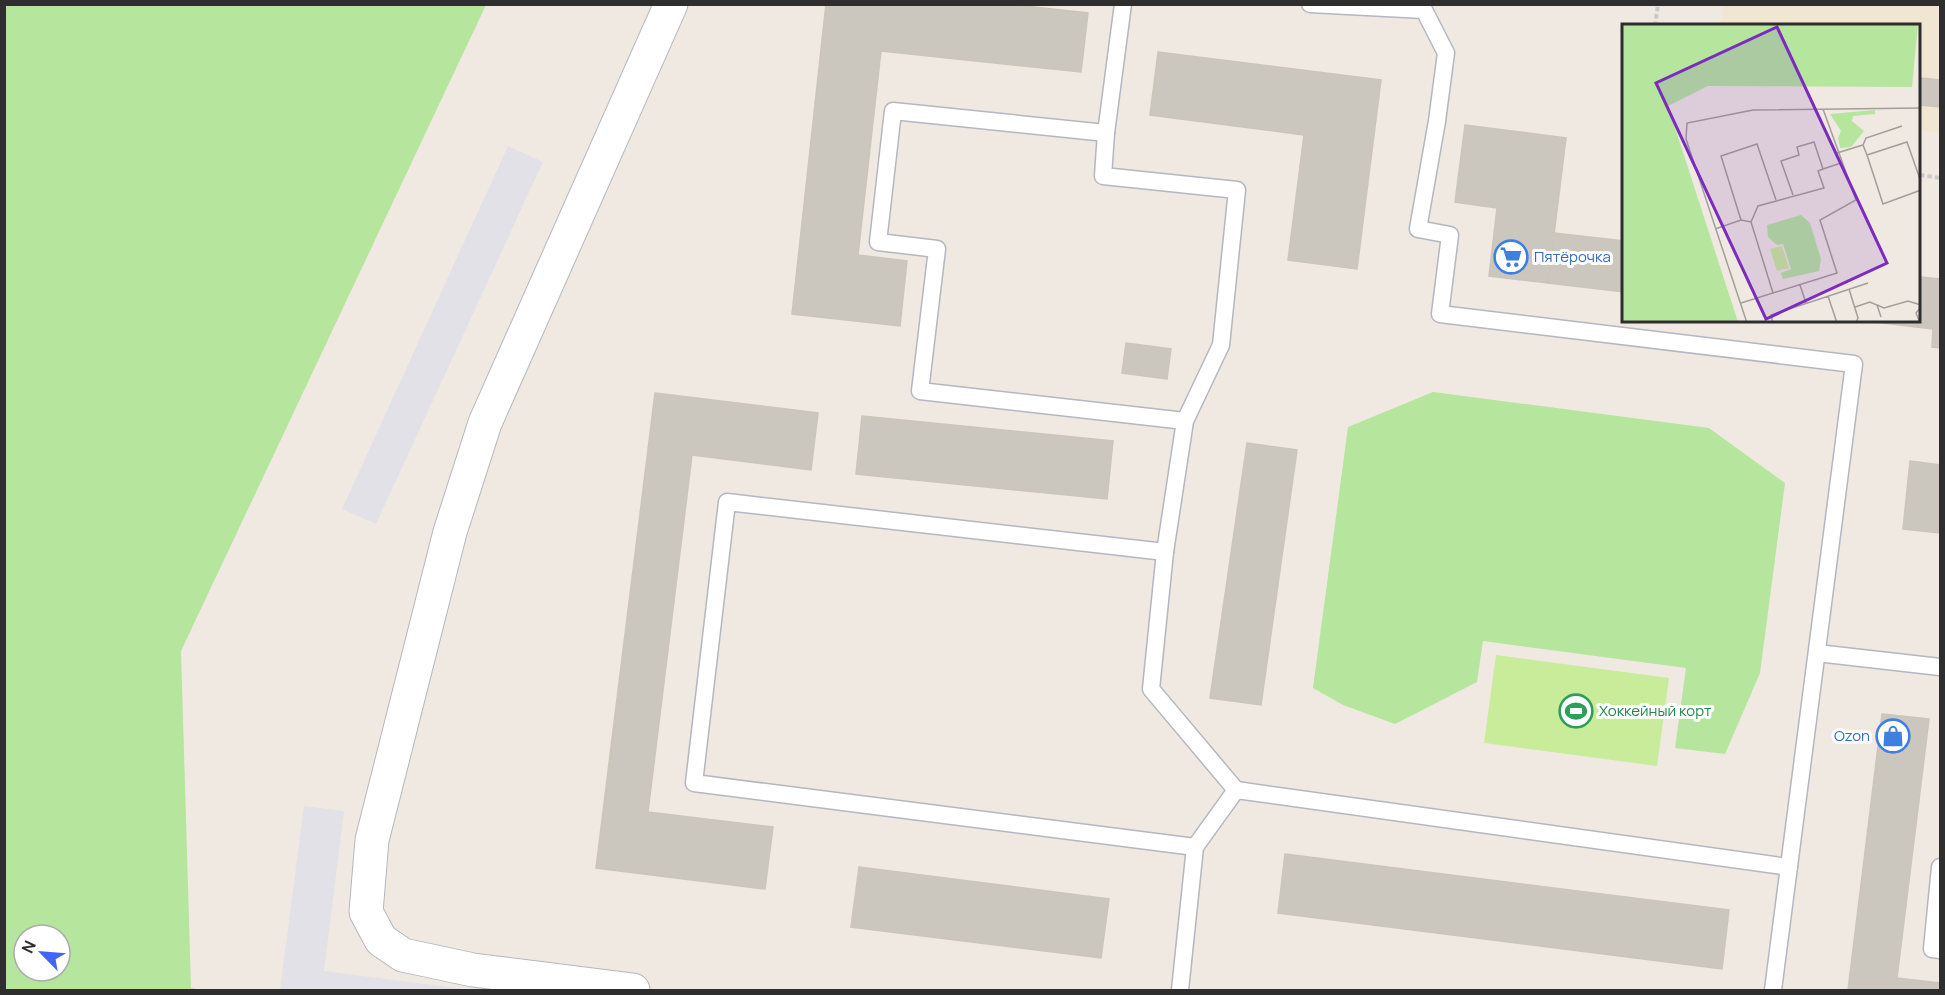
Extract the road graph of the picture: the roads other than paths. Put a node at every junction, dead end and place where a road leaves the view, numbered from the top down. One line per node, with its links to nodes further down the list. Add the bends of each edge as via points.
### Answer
1 (672, 4): 14 (street, via 485,423 450,532 372,840 366,912 381,940 403,956 473,970)
2 (1123, 4): 4 (lane)
3 (1310, 4): 7 (lane, via 1424,10 1446,52 1418,228 1450,235 1440,314 1854,364)
4 (1106, 133): 5 (lane, via 1102,176 1237,190 1221,345); 5 (lane, via 893,111 878,242 937,249 920,391)
5 (1185, 421): 6 (lane)
6 (1165, 552): 9 (lane, via 1151,689); 10 (lane, via 727,502 694,783)
7 (1817, 653): 8 (lane); 11 (lane)
8 (1941, 667)
9 (1236, 790): 10 (lane); 11 (lane)
10 (1196, 847): 15 (lane)
11 (1789, 867): 16 (lane)
12 (1941, 867): 13 (lane, via 1932,949)
13 (1941, 950)
14 (633, 990)
15 (1180, 990)
16 (1773, 990)

